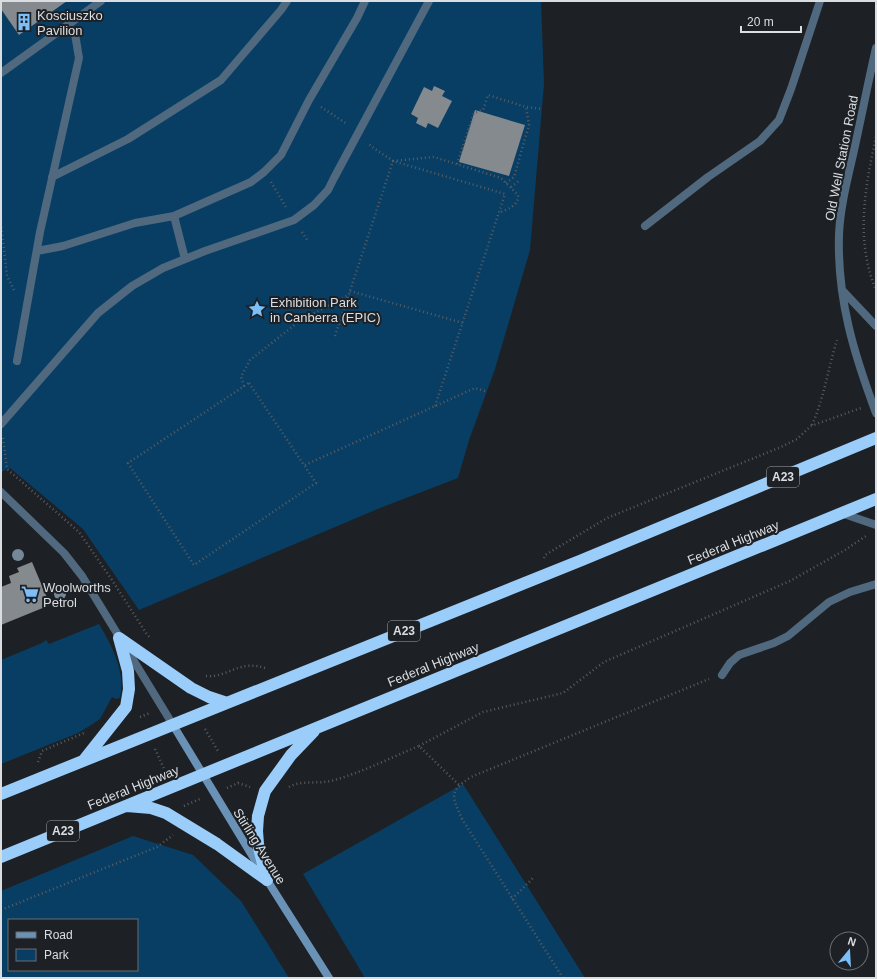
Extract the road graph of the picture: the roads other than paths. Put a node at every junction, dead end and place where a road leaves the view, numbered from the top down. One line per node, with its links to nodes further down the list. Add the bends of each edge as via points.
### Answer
1 (101, 1): 8 (street)
2 (287, 1): 9 (street, via 221,80 128,139)
3 (365, 1): 10 (street, via 281,155 251,182)
4 (429, 1): 13 (street, via 328,190 314,205 294,220)
5 (820, 1): 11 (street, via 778,120 760,141)
6 (75, 34): 9 (street, via 79,58)
7 (876, 48): 14 (street, Old Well Station Road, via 842,207 839,235)
8 (1, 73)
9 (52, 177): 12 (street)
10 (174, 216): 12 (street, via 135,223 63,246); 13 (street)
11 (645, 226)
12 (37, 251): 16 (street)
13 (185, 259): 18 (street, via 132,286 98,313)
14 (842, 290): 15 (street); 17 (street, Old Well Station Road, via 855,353)
15 (876, 326)
16 (17, 361)
17 (876, 413)
18 (1, 424)
19 (876, 438): 27 (highway, A23)
20 (1, 492): 25 (street, via 64,553 82,576)
21 (876, 499): 22 (highway, Federal Highway / A23)
22 (841, 513): 23 (street); 29 (highway, Federal Highway / A23)
23 (876, 525)
24 (876, 584): 26 (street, via 829,602 788,636 739,655)
25 (119, 638): 27 (highway, via 191,688); 28 (street); 30 (highway, via 130,689 126,707)
26 (722, 675)
27 (227, 703): 28 (highway, A23)
28 (173, 724): 30 (highway, A23); 31 (street, Stirling Avenue)
29 (317, 727): 31 (highway, Federal Highway / A23); 35 (highway, via 291,755 265,791 257,831)
30 (83, 760): 32 (highway, A23)
31 (202, 774): 33 (highway, Federal Highway / A23); 35 (street, Stirling Avenue)
32 (1, 794)
33 (126, 806): 34 (highway, Federal Highway / A23); 35 (highway, via 151,808 166,813 217,844)
34 (1, 857)
35 (267, 880): 36 (street, Stirling Avenue)
36 (329, 978)

